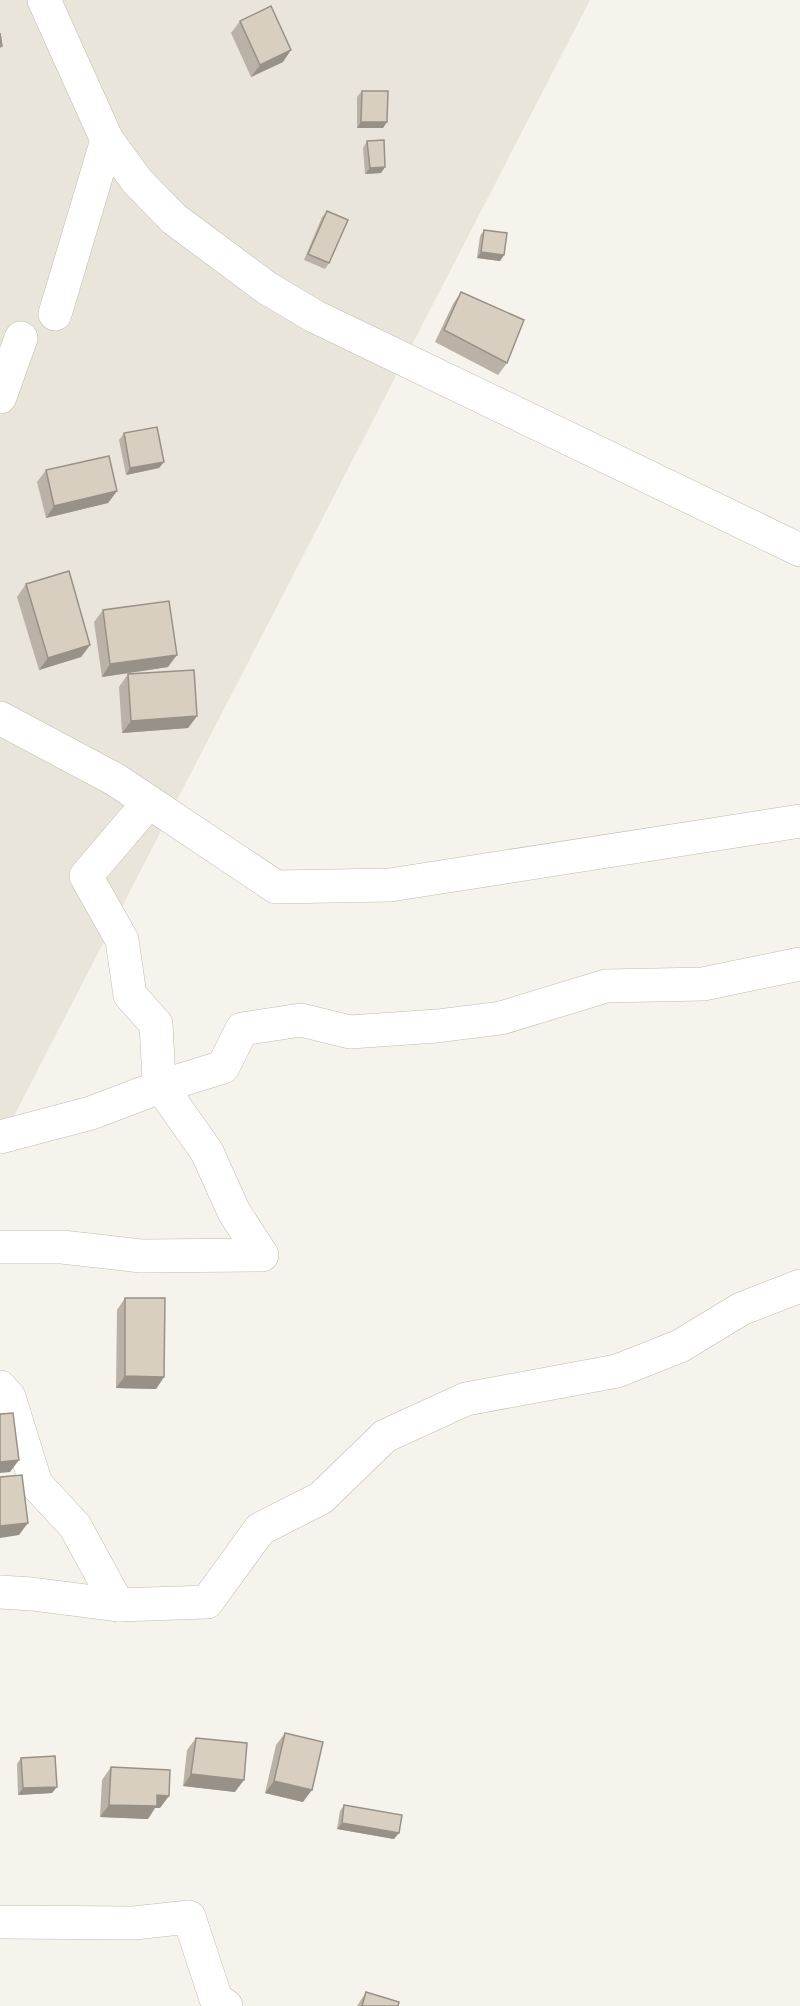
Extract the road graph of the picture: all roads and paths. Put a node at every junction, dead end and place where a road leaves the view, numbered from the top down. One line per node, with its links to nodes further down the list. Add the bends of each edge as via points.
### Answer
1 (44, 0): 2 (street)
2 (107, 140): 3 (street); 6 (street, via 174,219 267,288 314,316)
3 (55, 315)
4 (21, 338): 5 (street)
5 (0, 398)
6 (800, 550)
7 (0, 718): 8 (street)
8 (149, 802): 9 (street, via 276,887 390,885); 11 (street, via 86,876 122,940 130,995 156,1024)
9 (800, 820)
10 (800, 964): 11 (street, via 703,984 606,986 501,1018 437,1026 350,1032 302,1020 242,1029 223,1067)
11 (162, 1086): 12 (street, via 91,1113); 13 (street, via 207,1152 234,1212 262,1255 141,1256 62,1247)
12 (0, 1137)
13 (0, 1247)
14 (800, 1286): 17 (street, via 741,1309 680,1346 617,1371 466,1399 395,1431 385,1436 321,1498 260,1529 207,1602)
15 (0, 1387): 17 (street, via 9,1397 36,1484 75,1526)
16 (0, 1592): 17 (street)
17 (118, 1605)
18 (0, 1922): 19 (street, via 134,1923 189,1917 216,1999)
19 (226, 2006)

